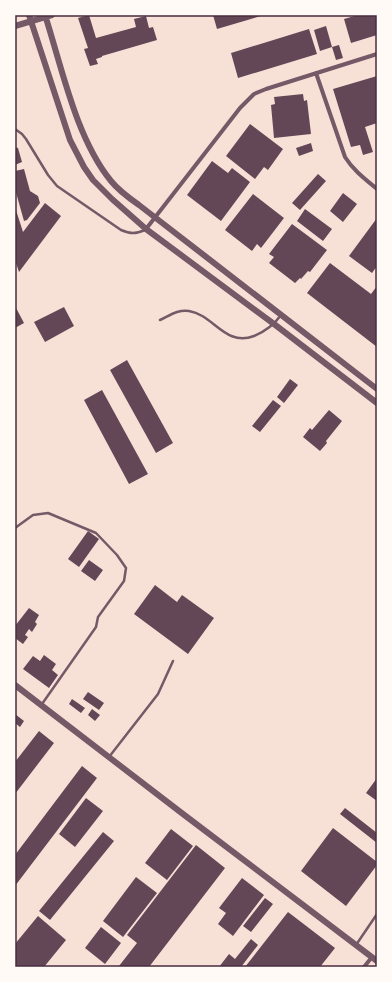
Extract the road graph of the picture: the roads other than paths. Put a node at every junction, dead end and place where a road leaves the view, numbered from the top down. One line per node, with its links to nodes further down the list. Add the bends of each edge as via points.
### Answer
1 (48, 16): 2 (street); 8 (street, via 77,118 94,157 111,181)
2 (30, 18): 3 (street); 9 (street, via 76,154 93,180)
3 (15, 26)
4 (377, 54): 5 (street)
5 (316, 74): 7 (street, via 345,157 360,175); 8 (street, via 266,89 247,100)
6 (15, 129): 9 (lane, via 26,139 57,186 129,234)
7 (377, 189)
8 (155, 218): 9 (street); 10 (street)
9 (146, 229): 11 (street)
10 (245, 287): 11 (street); 12 (street)
11 (238, 297): 14 (street)
12 (281, 315): 14 (lane); 15 (street)
13 (160, 320): 14 (lane, via 178,312 197,313 232,337 243,339)
14 (274, 324): 16 (street)
15 (377, 389)
16 (377, 403)
17 (15, 528): 20 (lane, via 33,515 48,513 96,533 126,568 124,581)
18 (173, 661): 21 (lane, via 158,694)
19 (15, 685): 20 (street)
20 (42, 706): 21 (street)
21 (108, 757): 23 (street)
22 (377, 914): 23 (lane)
23 (356, 945): 24 (street)
24 (374, 959): 25 (street)
25 (364, 967)

